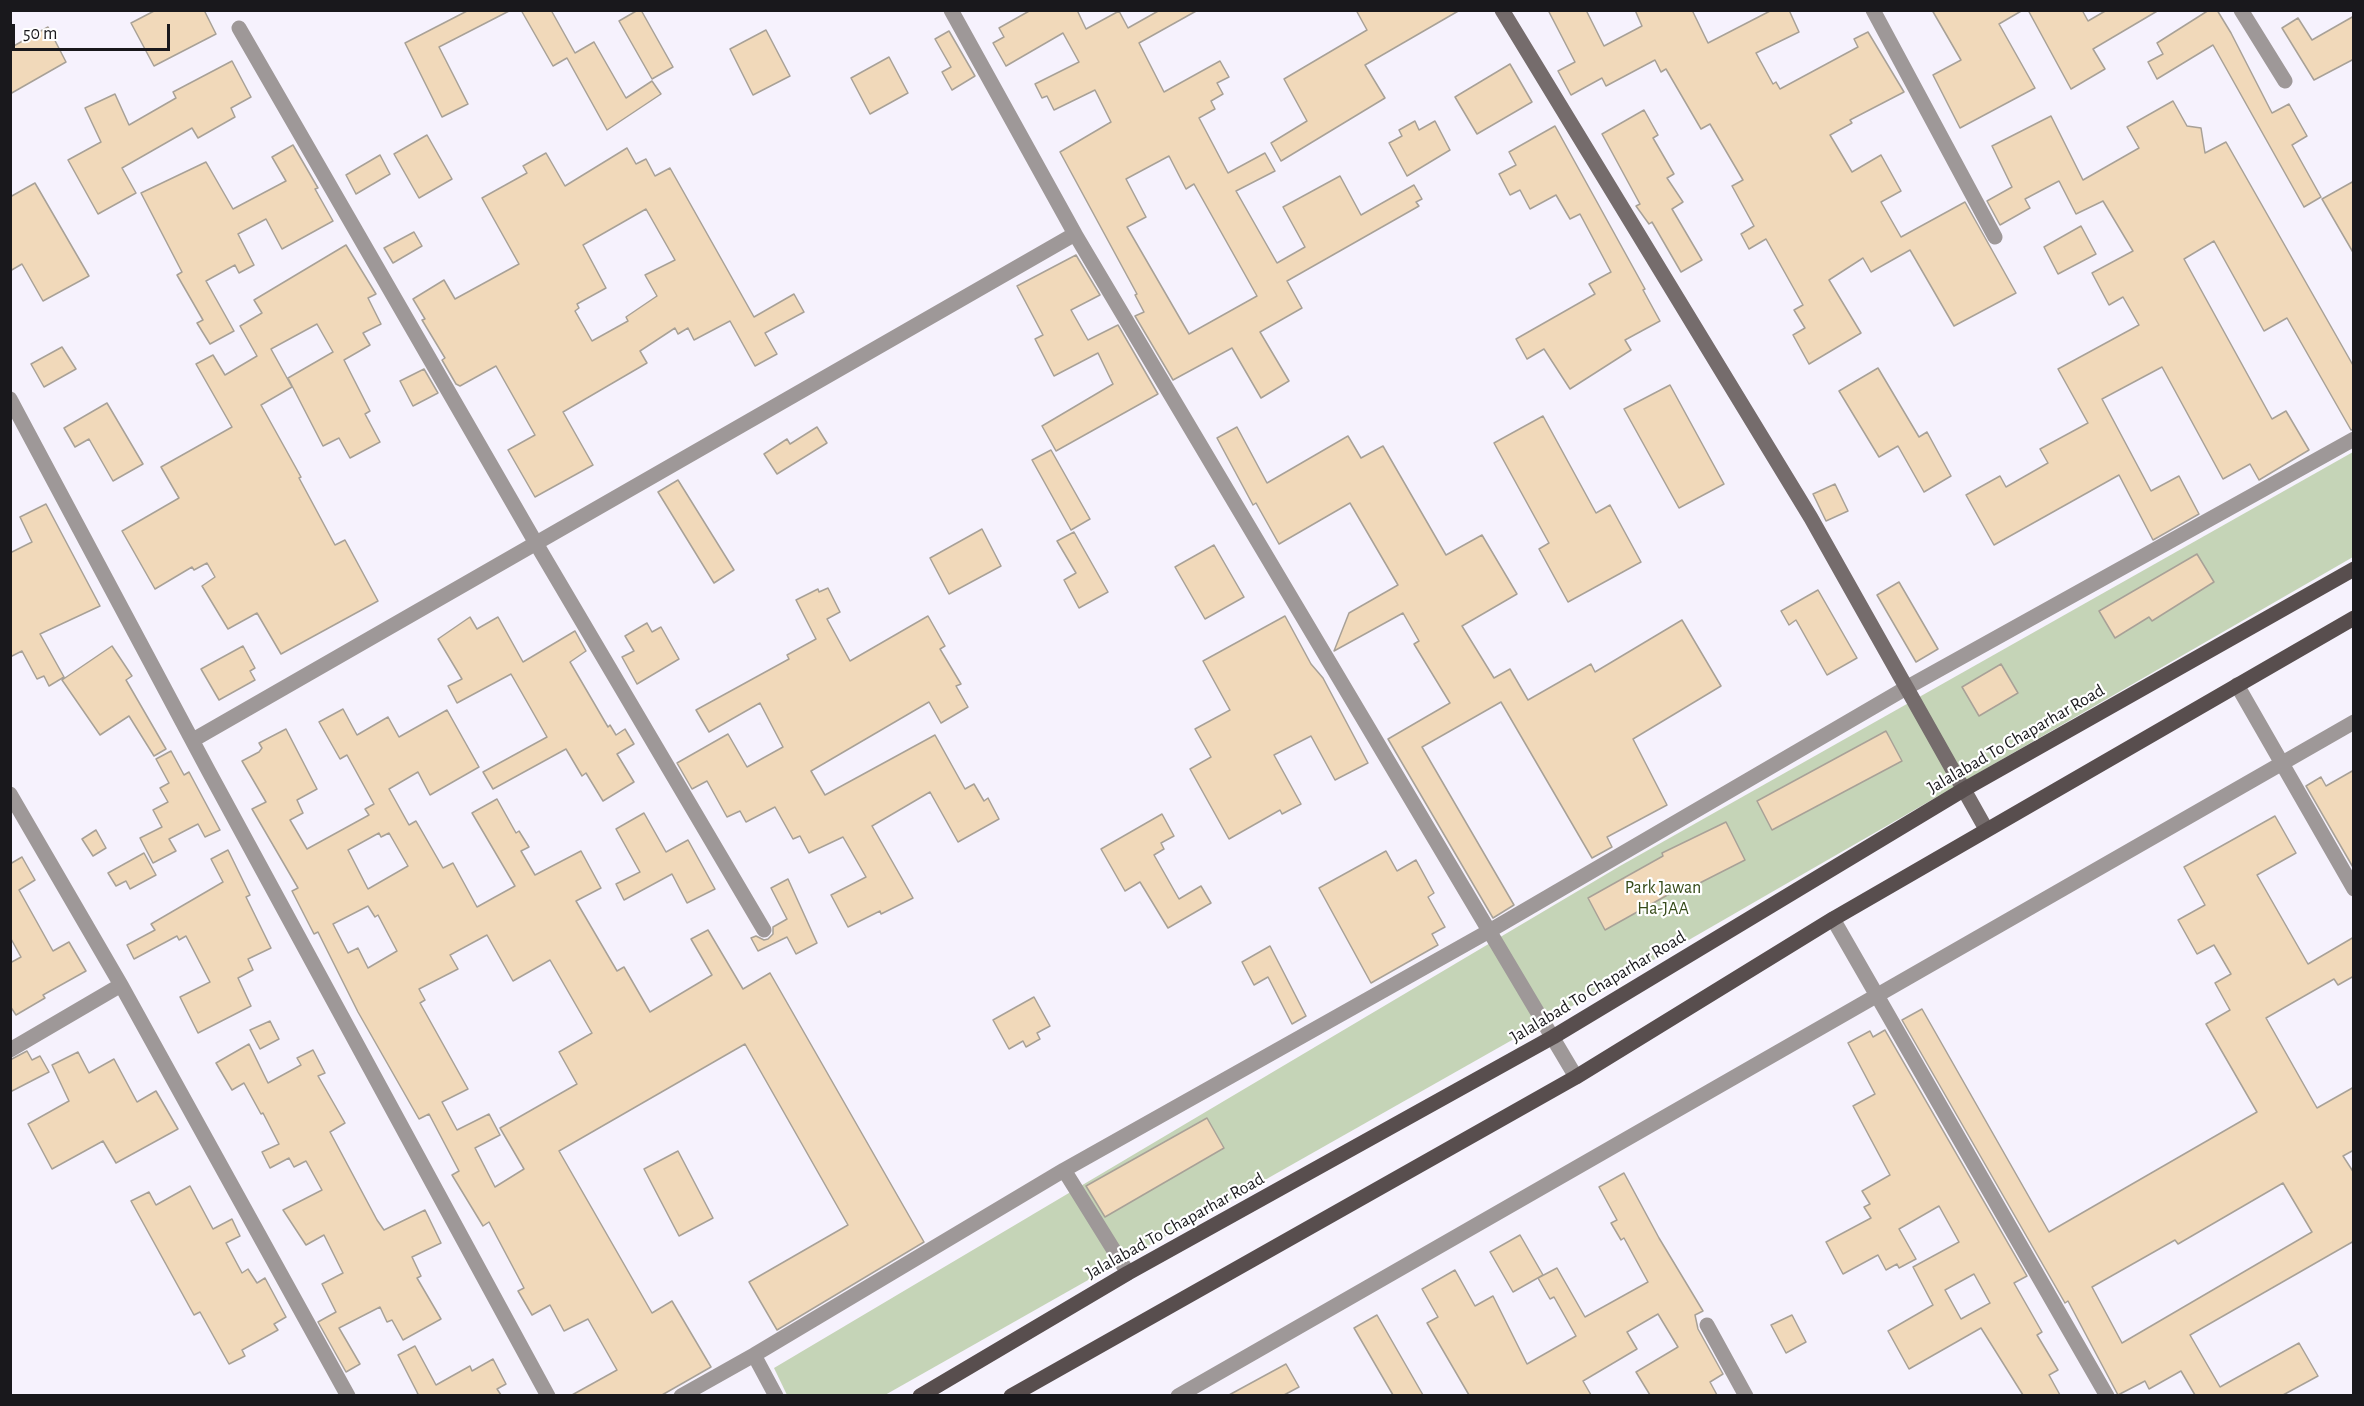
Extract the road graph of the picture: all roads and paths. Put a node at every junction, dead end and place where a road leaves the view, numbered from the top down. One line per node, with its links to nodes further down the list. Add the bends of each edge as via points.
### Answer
1 (951, 10): 7 (street)
2 (1502, 10): 15 (street, via 1811,518)
3 (1873, 10): 8 (street)
4 (2241, 10): 6 (street)
5 (240, 28): 11 (street)
6 (2285, 81)
7 (1075, 234): 11 (street); 25 (street)
8 (1995, 237)
9 (10, 399): 17 (street)
10 (2354, 439): 15 (street)
11 (537, 545): 17 (street); 24 (street)
12 (2354, 569): 19 (main road, Jalalabad To Chaparhar Road)
13 (2354, 618): 14 (main road)
14 (2236, 685): 18 (street); 21 (main road)
15 (1906, 688): 19 (street); 25 (street)
16 (2354, 722): 18 (street)
17 (193, 740): 36 (street)
18 (2282, 763): 22 (street); 27 (street)
19 (1964, 790): 21 (street); 28 (main road, Jalalabad To Chaparhar Road)
20 (10, 794): 26 (street)
21 (1986, 829): 23 (main road)
22 (2354, 889)
23 (1833, 919): 27 (street); 30 (main road)
24 (764, 930)
25 (1491, 930): 28 (street); 31 (street)
26 (121, 985): 29 (street); 35 (street)
27 (1876, 995): 41 (street); 43 (street)
28 (1553, 1037): 30 (street); 32 (main road, Jalalabad To Chaparhar Road)
29 (10, 1050)
30 (1576, 1077): 40 (main road)
31 (1064, 1170): 32 (street); 34 (street)
32 (1128, 1273): 39 (main road, Jalalabad To Chaparhar Road)
33 (1707, 1325): 42 (street)
34 (754, 1356): 37 (street); 38 (street)
35 (348, 1395)
36 (548, 1395)
37 (681, 1395)
38 (776, 1395)
39 (920, 1395)
40 (1011, 1395)
41 (1178, 1395)
42 (1746, 1395)
43 (2107, 1395)

